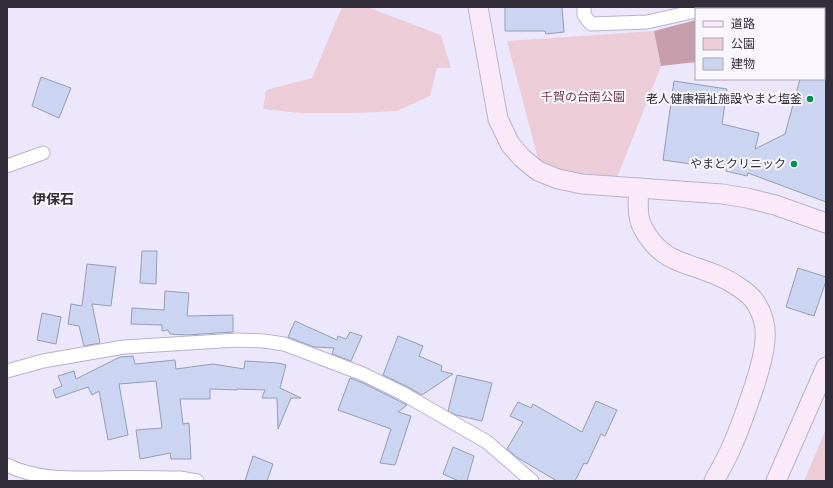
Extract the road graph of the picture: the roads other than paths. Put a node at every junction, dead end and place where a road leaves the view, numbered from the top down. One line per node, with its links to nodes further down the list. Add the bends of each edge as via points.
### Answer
1 (478, 7): 6 (street, via 498,119 510,144 522,158 538,171 558,179 582,184)
2 (584, 7): 3 (street, via 584,15 591,24 647,22)
3 (695, 11)
4 (43, 153): 5 (street)
5 (7, 166)
6 (639, 188): 7 (street, via 746,198); 13 (street, via 641,224 660,251 675,260 730,281 746,292 757,304 763,318 765,341 760,369 732,446)
7 (826, 223)
8 (826, 367): 14 (street)
9 (7, 371): 12 (street, via 43,360 124,347 238,340 284,344 362,374 408,397 487,442)
10 (7, 465): 11 (street, via 18,471 53,477 180,478)
11 (197, 481)
12 (532, 481)
13 (714, 481)
14 (776, 481)

